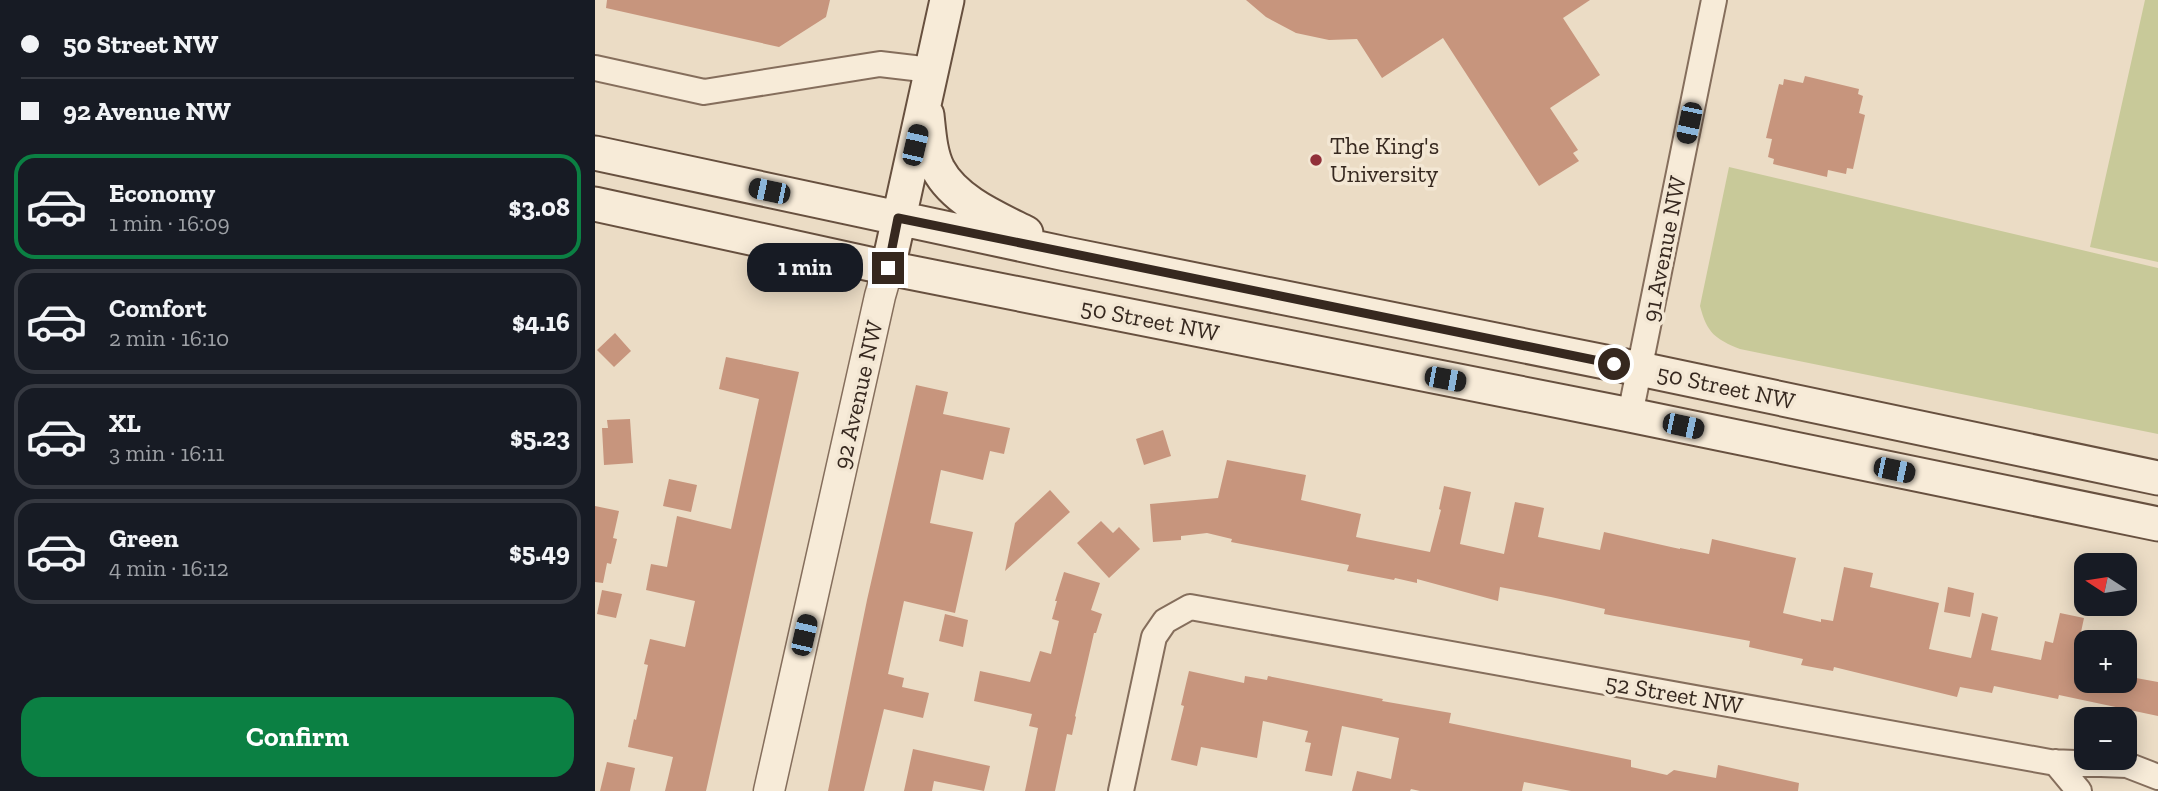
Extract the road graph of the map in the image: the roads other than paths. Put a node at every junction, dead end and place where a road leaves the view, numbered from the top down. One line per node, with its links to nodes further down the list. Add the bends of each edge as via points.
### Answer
1 (947, 0): 4 (main road, 92 Avenue NW)
2 (1714, 0): 10 (street, 91 Avenue NW)
3 (595, 68): 4 (street, via 704,92 880,64)
4 (928, 85): 7 (main road, 92 Avenue NW); 8 (main road, via 930,145 949,186 985,212)
5 (595, 153): 7 (main road, 50 Street NW)
6 (595, 204): 9 (main road, 50 Street NW)
7 (898, 218): 8 (main road, 50 Street NW); 9 (main road, 92 Avenue NW)
8 (1066, 254): 10 (main road, 50 Street NW)
9 (888, 268): 11 (main road, 50 Street NW); 17 (street, 92 Avenue NW)
10 (1640, 369): 11 (street, 91 Avenue NW); 12 (main road, 50 Street NW)
11 (1630, 415): 13 (main road, 50 Street NW)
12 (2158, 478)
13 (2158, 524)
14 (2055, 762): 15 (street, 52 Street NW, via 2127,765); 18 (street, 52 Street NW, via 1189,607 1164,621 1154,637); 19 (street)
15 (2158, 776)
16 (2158, 784): 20 (street)
17 (769, 791)
18 (1121, 791)
19 (2079, 791)
20 (2154, 791)

